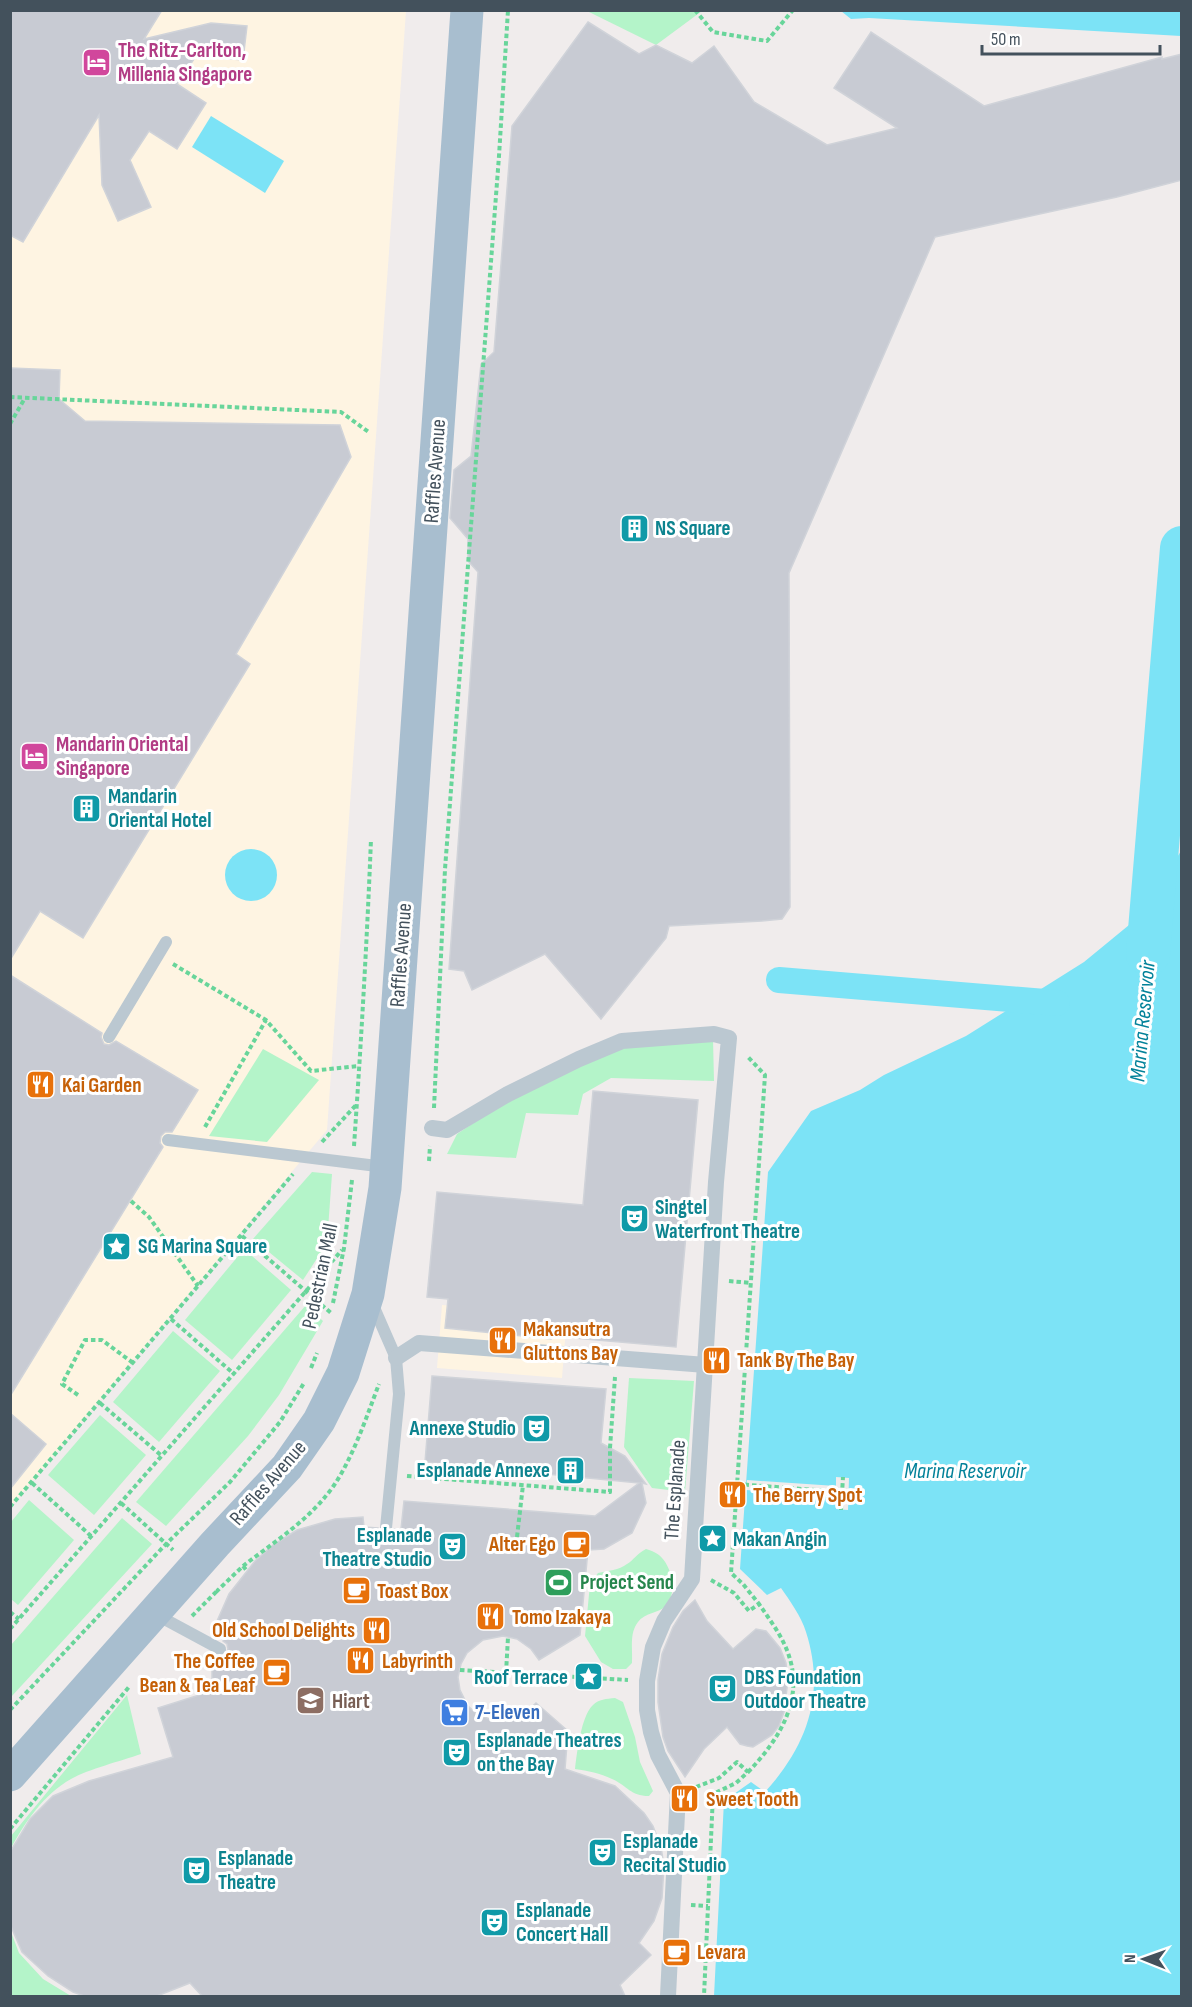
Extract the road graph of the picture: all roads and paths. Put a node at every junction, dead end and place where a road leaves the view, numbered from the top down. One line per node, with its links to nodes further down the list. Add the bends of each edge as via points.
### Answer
1 (467, 10): 22 (main road, Raffles Avenue)
2 (507, 10): 17 (path, via 445,869)
3 (695, 10): 4 (path, via 713,32 767,41)
4 (793, 10)
5 (10, 397): 6 (path)
6 (25, 398): 7 (path); 8 (path, via 341,412)
7 (10, 424)
8 (370, 433)
9 (371, 839): 15 (path, Pedestrian Mall)
10 (166, 942): 13 (lane)
11 (168, 961): 12 (path)
12 (266, 1020): 15 (path, via 311,1071); 19 (path)
13 (109, 1037)
14 (729, 1038): 17 (street, via 714,1034 622,1041 508,1094 447,1130); 36 (street, The Esplanade); 44 (path, via 765,1075)
15 (358, 1066): 16 (path, Pedestrian Mall)
16 (357, 1105): 20 (path); 21 (path, Pedestrian Mall)
17 (432, 1128)
18 (168, 1140): 19 (lane)
19 (196, 1143): 20 (lane)
20 (308, 1158): 21 (lane); 24 (path)
21 (353, 1163): 22 (lane); 25 (path, Pedestrian Mall)
22 (386, 1167): 28 (main road, Raffles Avenue)
23 (130, 1201): 26 (path, via 149,1217)
24 (242, 1236): 26 (path); 27 (path)
25 (344, 1248): 27 (path); 29 (path, Pedestrian Mall)
26 (198, 1286): 30 (path)
27 (306, 1292): 29 (path); 37 (path)
28 (368, 1294): 33 (lane); 60 (main road, Raffles Avenue, via 343,1373 319,1421 287,1467 215,1544)
29 (331, 1313): 31 (path, Pedestrian Mall)
30 (171, 1319): 35 (path); 37 (path)
31 (329, 1322)
32 (319, 1348): 53 (path, Pedestrian Mall, via 308,1376 280,1422 230,1482)
33 (396, 1358): 34 (street, via 419,1343); 41 (lane, via 399,1394); 54 (path, via 381,1380 344,1467 326,1497)
34 (617, 1358): 36 (street); 45 (path, via 610,1492)
35 (133, 1363): 38 (path, via 102,1340 86,1340 62,1384); 39 (path)
36 (705, 1365): 55 (street, The Esplanade)
37 (234, 1374): 40 (path)
38 (78, 1395)
39 (100, 1403): 40 (path); 43 (path)
40 (162, 1456): 47 (path)
41 (391, 1475): 45 (path); 50 (lane)
42 (843, 1477): 46 (path)
43 (32, 1483): 48 (path); 51 (path)
44 (737, 1484): 46 (path); 57 (path, via 731,1573)
45 (523, 1485): 52 (path)
46 (842, 1492): 49 (path)
47 (121, 1503): 51 (path); 53 (path)
48 (10, 1507)
49 (841, 1510)
50 (386, 1528)
51 (92, 1536): 59 (path)
52 (517, 1537)
53 (166, 1544): 68 (path, Pedestrian Mall)
54 (243, 1566)
55 (692, 1579): 57 (path, via 713,1581 734,1593 749,1611); 66 (street, via 663,1621)
56 (217, 1591): 60 (path)
57 (759, 1604): 69 (path, via 781,1636 790,1657 793,1682 790,1707 781,1731)
58 (10, 1612): 59 (path)
59 (19, 1619): 61 (path)
60 (167, 1620): 63 (lane); 70 (main road, Raffles Avenue)
61 (10, 1629)
62 (508, 1637): 65 (path)
63 (220, 1649)
64 (460, 1670): 65 (path)
65 (506, 1673): 66 (path)
66 (647, 1681): 71 (street, via 646,1710 651,1732)
67 (130, 1686): 72 (path)
68 (10, 1710)
69 (748, 1772): 71 (path, via 737,1762 719,1778); 74 (path, via 713,1794)
70 (10, 1775)
71 (678, 1793): 73 (street)
72 (10, 1829)
73 (668, 1996)
74 (704, 1996)

